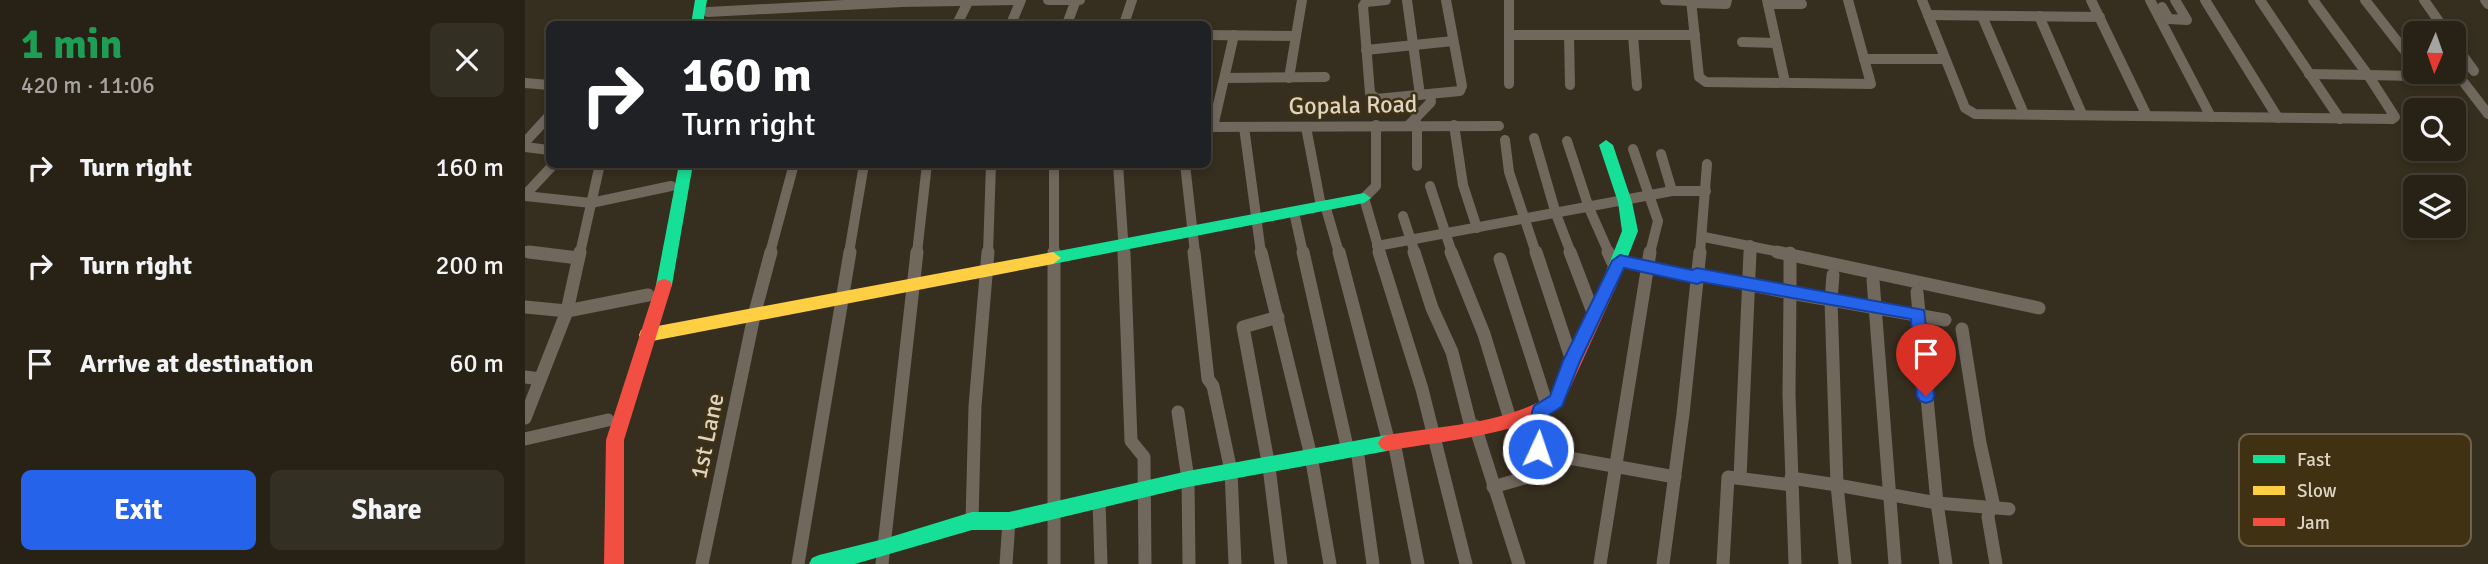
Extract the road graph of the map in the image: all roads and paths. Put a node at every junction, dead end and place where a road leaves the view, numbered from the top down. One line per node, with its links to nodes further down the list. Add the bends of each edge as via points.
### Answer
1 (1021, 0): 25 (street); 36 (street)
2 (1048, 0): 3 (street)
3 (1078, 0): 37 (street)
4 (1132, 0): 38 (street)
5 (1302, 0): 46 (street)
6 (1386, 0): 23 (street)
7 (1407, 0): 50 (street)
8 (1446, 0): 47 (street)
9 (1509, 0): 42 (street)
10 (1665, 0): 24 (street)
11 (1727, 0): 24 (street, via 1726,4)
12 (1848, 0): 54 (street)
13 (1922, 0): 31 (street)
14 (2091, 0): 34 (street)
15 (2175, 0): 29 (street, via 2187,20 2171,20)
16 (2205, 0): 78 (street)
17 (2260, 0): 59 (street)
18 (2313, 0): 61 (street)
19 (2365, 0): 51 (street)
20 (2424, 0): 39 (street)
21 (2485, 0): 28 (street)
22 (903, 1): 25 (street); 30 (street)
23 (1367, 1): 52 (street, via 1363,6)
24 (1692, 1): 45 (street)
25 (968, 2): 35 (street)
26 (1767, 2): 27 (street); 49 (street, via 1768,28)
27 (1802, 4)
28 (2488, 4)
29 (2157, 7): 77 (street)
30 (707, 9)
31 (1928, 15): 32 (street); 53 (street)
32 (1982, 16): 33 (street); 74 (street)
33 (2039, 16): 34 (street); 75 (street)
34 (2101, 18): 76 (street)
35 (958, 21)
36 (1011, 21)
37 (1068, 21)
38 (1125, 21)
39 (2439, 21)
40 (1211, 35): 41 (street)
41 (1234, 35): 46 (street); 63 (street)
42 (1509, 35): 43 (street); 66 (street)
43 (1569, 35): 44 (street); 69 (street)
44 (1633, 35): 45 (street); 71 (street)
45 (1695, 35): 65 (street, via 1702,80)
46 (1296, 36): 64 (street)
47 (1453, 41): 50 (street); 72 (street, via 1461,88 1453,93)
48 (1742, 42): 49 (street)
49 (1776, 43): 65 (street)
50 (1414, 45): 52 (street); 72 (street)
51 (2403, 49)
52 (1366, 50): 72 (street, via 1372,98)
53 (1944, 58): 54 (street); 74 (street, via 1968,112)
54 (1864, 59): 65 (street, via 1871,84)
55 (2466, 60): 57 (street)
56 (2466, 71): 57 (street)
57 (2474, 71): 58 (street)
58 (2488, 71)
59 (2309, 74): 61 (street); 80 (street)
60 (2403, 74): 61 (street)
61 (2368, 75): 80 (street, via 2395,117)
62 (1325, 77): 64 (street)
63 (1225, 78): 64 (street); 81 (street)
64 (1289, 78)
65 (1785, 82)
66 (1509, 84)
67 (2462, 84): 73 (street)
68 (546, 85): 70 (street)
69 (1570, 85)
70 (527, 86)
71 (1637, 86)
72 (1421, 95): 83 (street, via 1431,102)
73 (2487, 113)
74 (2024, 114): 75 (street)
75 (2082, 114): 76 (street)
76 (2147, 116): 77 (street)
77 (2211, 117): 78 (street)
78 (2278, 118): 80 (street)
79 (546, 120): 92 (street)
80 (2340, 120)
81 (1211, 124)
82 (1375, 125): 83 (street, Gopala Road); 88 (street, Gopala Road); 116 (street, via 1376,186)
83 (1413, 125): 84 (street, Gopala Road); 98 (street)
84 (1454, 125): 85 (street, Gopala Road); 126 (street)
85 (1499, 126)
86 (1211, 127): 87 (street, Gopala Road)
87 (1244, 127): 88 (street, Gopala Road); 124 (street)
88 (1306, 127): 119 (street)
89 (1534, 138): 122 (street)
90 (1505, 140): 125 (street, via 1509,172)
91 (1567, 141): 120 (street)
92 (525, 145): 94 (street)
93 (1606, 145): 117 (street)
94 (546, 149)
95 (1633, 149): 115 (street)
96 (1661, 154): 112 (street)
97 (1707, 164): 113 (street)
98 (1417, 166)
99 (550, 168): 114 (street)
100 (599, 168): 118 (street)
101 (673, 168): 110 (street)
102 (685, 168): 161 (street, via 663,293)
103 (793, 168): 158 (street, 1st Lane)
104 (863, 168): 150 (street)
105 (927, 168): 145 (street)
106 (991, 168): 141 (street)
107 (1054, 168): 137 (street)
108 (1118, 168): 132 (street)
109 (1185, 168): 127 (street)
110 (671, 186): 118 (street); 149 (street)
111 (1430, 186): 128 (street)
112 (1672, 191): 113 (street); 115 (street)
113 (1706, 191): 129 (street)
114 (525, 196): 118 (street)
115 (1651, 196): 117 (street); 140 (street, via 1658,221)
116 (1364, 198): 119 (street); 133 (street)
117 (1625, 202): 120 (street); 139 (street, via 1630,231)
118 (591, 203): 136 (street)
119 (1323, 206): 121 (street); 174 (street)
120 (1589, 208): 122 (street); 139 (street)
121 (1294, 212): 124 (street); 175 (street)
122 (1556, 214): 125 (street); 157 (street)
123 (1403, 216): 130 (street)
124 (1257, 219): 127 (street); 159 (street)
125 (1524, 220): 126 (street); 163 (street)
126 (1477, 228): 128 (street)
127 (1193, 232): 132 (street); 181 (street, via 1208,379)
128 (1444, 233): 130 (street); 170 (street, via 1484,334)
129 (1704, 237): 131 (street); 143 (street)
130 (1410, 239): 133 (street); 171 (street, via 1452,352)
131 (1750, 245): 135 (street); 146 (street)
132 (1124, 246): 137 (street); 188 (street, via 1131,441 1144,457)
133 (1377, 246): 172 (street)
134 (525, 251): 136 (street)
135 (1790, 253): 148 (street); 154 (street)
136 (578, 257): 155 (street)
137 (1055, 259): 141 (street); 193 (street)
138 (1500, 259): 166 (street)
139 (1618, 265): 140 (street); 157 (street)
140 (1646, 267): 143 (street); 179 (street)
141 (987, 270): 145 (street); 194 (street, via 975,406)
142 (1833, 275): 151 (street)
143 (1697, 276): 146 (street); 182 (street)
144 (1873, 280): 153 (street)
145 (915, 284): 150 (street); 196 (street)
146 (1747, 285): 148 (street); 183 (street)
147 (1917, 292): 156 (street)
148 (1790, 293): 151 (street); 185 (street)
149 (648, 295): 155 (street); 161 (street)
150 (840, 300): 158 (street); 200 (street)
151 (1831, 300): 153 (street); 186 (street)
152 (525, 307): 155 (street)
153 (1874, 307): 156 (street); 189 (street)
154 (2039, 307)
155 (568, 311): 165 (street)
156 (1919, 314): 160 (street); 191 (street)
157 (1594, 315): 163 (street)
158 (754, 316): 161 (street); 199 (street, 1st Lane)
159 (1278, 317): 177 (street); 178 (street, via 1243,326)
160 (1945, 320)
161 (645, 327): 169 (street); 180 (street)
162 (1962, 330): 192 (street, via 1980,443)
163 (1572, 361): 166 (street, via 1556,401)
164 (525, 377): 165 (street)
165 (540, 379): 168 (street)
166 (1544, 410): 170 (street); 176 (street)
167 (1178, 412): 184 (street)
168 (525, 418)
169 (608, 419): 173 (street); 180 (street)
170 (1510, 419): 171 (street)
171 (1473, 426): 172 (street); 187 (street)
172 (1434, 434): 174 (street); 212 (street)
173 (525, 439)
174 (1392, 442): 175 (street); 211 (street)
175 (1352, 450): 177 (street); 210 (street)
176 (1539, 452): 179 (street); 187 (street, via 1528,477)
177 (1311, 456): 178 (street); 209 (street)
178 (1269, 467): 181 (street); 208 (street)
179 (1614, 468): 182 (street); 214 (street)
180 (607, 469): 197 (street); 198 (street)
181 (1231, 471): 184 (street); 207 (street)
182 (1675, 477): 215 (street)
183 (1740, 478): 185 (street); 216 (street, via 1728,477)
184 (1188, 479): 188 (street); 206 (street)
185 (1791, 482): 186 (street); 217 (street)
186 (1837, 485): 189 (street); 218 (street)
187 (1493, 487): 213 (street)
188 (1144, 490): 190 (street); 205 (street)
189 (1888, 495): 191 (street); 219 (street)
190 (1099, 501): 193 (street); 204 (street)
191 (1937, 503): 192 (street); 220 (street)
192 (1997, 508): 221 (street, via 1988,517)
193 (1055, 510): 195 (street); 203 (street)
194 (972, 521): 195 (street); 196 (street)
195 (1009, 521): 202 (street)
196 (883, 556): 201 (street)
197 (604, 564)
198 (614, 564)
199 (702, 564)
200 (798, 564)
201 (819, 564)
202 (1006, 564)
203 (1054, 564)
204 (1101, 564)
205 (1145, 564)
206 (1189, 564)
207 (1235, 564)
208 (1281, 564)
209 (1330, 564)
210 (1373, 564)
211 (1418, 564)
212 (1466, 564)
213 (1519, 564)
214 (1600, 564)
215 (1664, 564)
216 (1723, 564)
217 (1795, 564)
218 (1845, 564)
219 (1895, 564)
220 (1946, 564)
221 (1996, 564)

